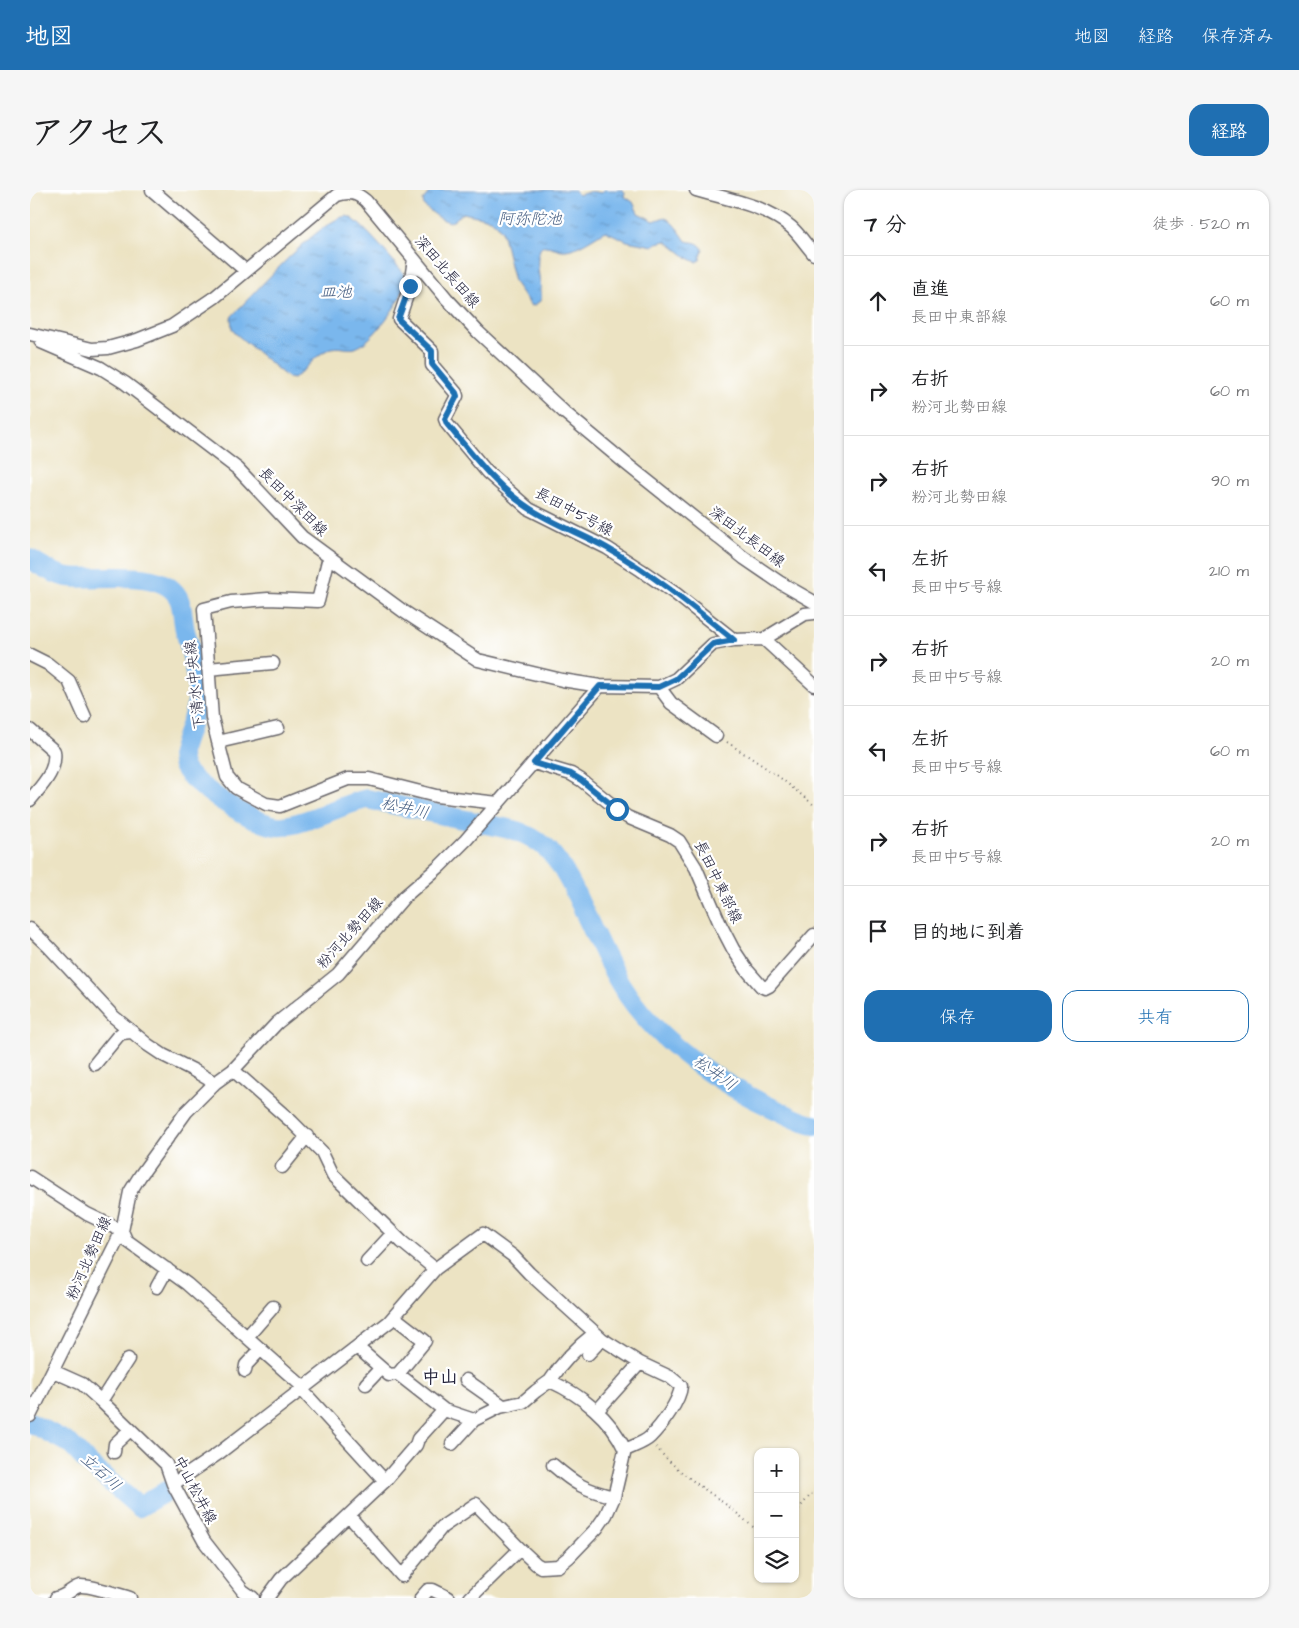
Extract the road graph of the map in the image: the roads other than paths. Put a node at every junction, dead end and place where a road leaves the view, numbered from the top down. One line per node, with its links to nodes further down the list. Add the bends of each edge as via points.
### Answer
1 (152, 190): 6 (street)
2 (696, 190): 4 (street, via 771,214 791,227)
3 (347, 191): 5 (street, 深田北長田線, via 366,201); 6 (street, 深田北長田線, via 328,202)
4 (814, 254)
5 (414, 259): 9 (street, 深田北長田線, via 478,332 564,412 744,558); 12 (street, 長田中5号線, via 410,286 398,319 432,351 432,364 456,393 445,419 471,453 487,472 529,508 607,548 676,594)
6 (246, 271): 7 (street, 深田北長田線, via 172,326 137,340 92,349)
7 (30, 335): 8 (street, 長田中深田線, via 101,368 125,383 238,470 302,537)
8 (329, 558): 15 (street, 下清水中央線, via 318,601 268,599 231,602 204,609); 17 (street, 長田中深田線, via 478,660)
9 (814, 602)
10 (814, 613): 11 (street, via 805,614)
11 (764, 639): 12 (street); 16 (street)
12 (734, 640): 18 (street, via 713,644 676,679)
13 (30, 655): 19 (street, via 69,681)
14 (273, 664): 15 (street)
15 (208, 669): 23 (street, 下清水中央線, via 212,718)
16 (814, 684)
17 (600, 686): 18 (street); 24 (street, 粉河北勢田線)
18 (659, 687): 22 (street, via 671,703)
19 (85, 717)
20 (278, 728): 23 (street)
21 (30, 730): 25 (street, via 54,751 55,759 48,778)
22 (716, 736)
23 (218, 742): 26 (street, 下清水中央線, via 227,777 236,788 266,804 280,806 348,780 369,779 436,796)
24 (534, 763): 26 (street, 粉河北勢田線); 28 (street, 長田中東部線, via 571,774 627,817 679,841 696,868 733,949 761,986 769,986)
25 (30, 800)
26 (496, 806): 31 (street, 粉河北勢田線, via 440,866 404,897 338,974 277,1023)
27 (30, 929): 29 (street)
28 (814, 935)
29 (131, 1032): 30 (street, via 118,1036); 32 (street, via 163,1055)
30 (94, 1064)
31 (232, 1070): 32 (street, 粉河北勢田線); 33 (street)
32 (215, 1083): 36 (street, 粉河北勢田線, via 186,1112 140,1176 130,1192)
33 (306, 1136): 34 (street); 37 (street, via 322,1152 333,1174)
34 (282, 1167)
35 (30, 1176): 36 (street, via 87,1214)
36 (122, 1231): 39 (street, via 126,1240); 52 (street, 粉河北勢田線)
37 (393, 1233): 38 (street); 40 (street)
38 (367, 1261)
39 (166, 1269): 41 (street); 45 (street)
40 (435, 1270): 43 (street); 44 (street, via 483,1234 513,1256)
41 (157, 1287)
42 (273, 1307): 45 (street)
43 (394, 1316): 46 (street); 54 (street, via 425,1342)
44 (598, 1336): 48 (street); 50 (street); 56 (street, via 581,1344)
45 (247, 1337): 47 (street)
46 (356, 1347): 51 (street); 58 (street)
47 (261, 1349): 53 (street, via 246,1365); 58 (street, via 302,1386)
48 (588, 1354)
49 (128, 1360): 59 (street)
50 (640, 1363): 62 (street); 67 (street, via 670,1377 681,1386 680,1394 649,1438)
51 (381, 1368): 54 (street, via 389,1375); 57 (street)
52 (53, 1371): 59 (street, 中山松井線, via 82,1384); 63 (street, 粉河北勢田線)
53 (245, 1371)
54 (398, 1374): 61 (street)
55 (466, 1380): 60 (street)
56 (550, 1381): 60 (street, via 523,1402); 62 (street)
57 (366, 1384)
58 (302, 1390): 70 (street); 71 (street)
59 (101, 1401): 65 (street, 中山松井線)
60 (502, 1406): 64 (street)
61 (444, 1410): 64 (street); 70 (street)
62 (597, 1411): 67 (street)
63 (30, 1416)
64 (474, 1420): 66 (street)
65 (130, 1430): 68 (street, via 115,1444); 71 (street, 中山松井線, via 166,1464)
66 (452, 1444)
67 (625, 1450): 72 (street)
68 (114, 1452)
69 (553, 1465): 72 (street, via 580,1486)
70 (385, 1481): 73 (street)
71 (174, 1484): 77 (street, 中山松井線, via 204,1541 243,1591)
72 (614, 1497): 74 (street, via 596,1528 558,1566 541,1567)
73 (349, 1516): 74 (street, via 402,1576 442,1527 476,1504); 78 (street, via 281,1579)
74 (520, 1549): 81 (street)
75 (56, 1598): 76 (street, via 85,1586)
76 (130, 1598)
77 (253, 1598)
78 (267, 1598)
79 (421, 1598): 80 (street, via 428,1590 433,1590)
80 (449, 1598)
81 (470, 1598)

